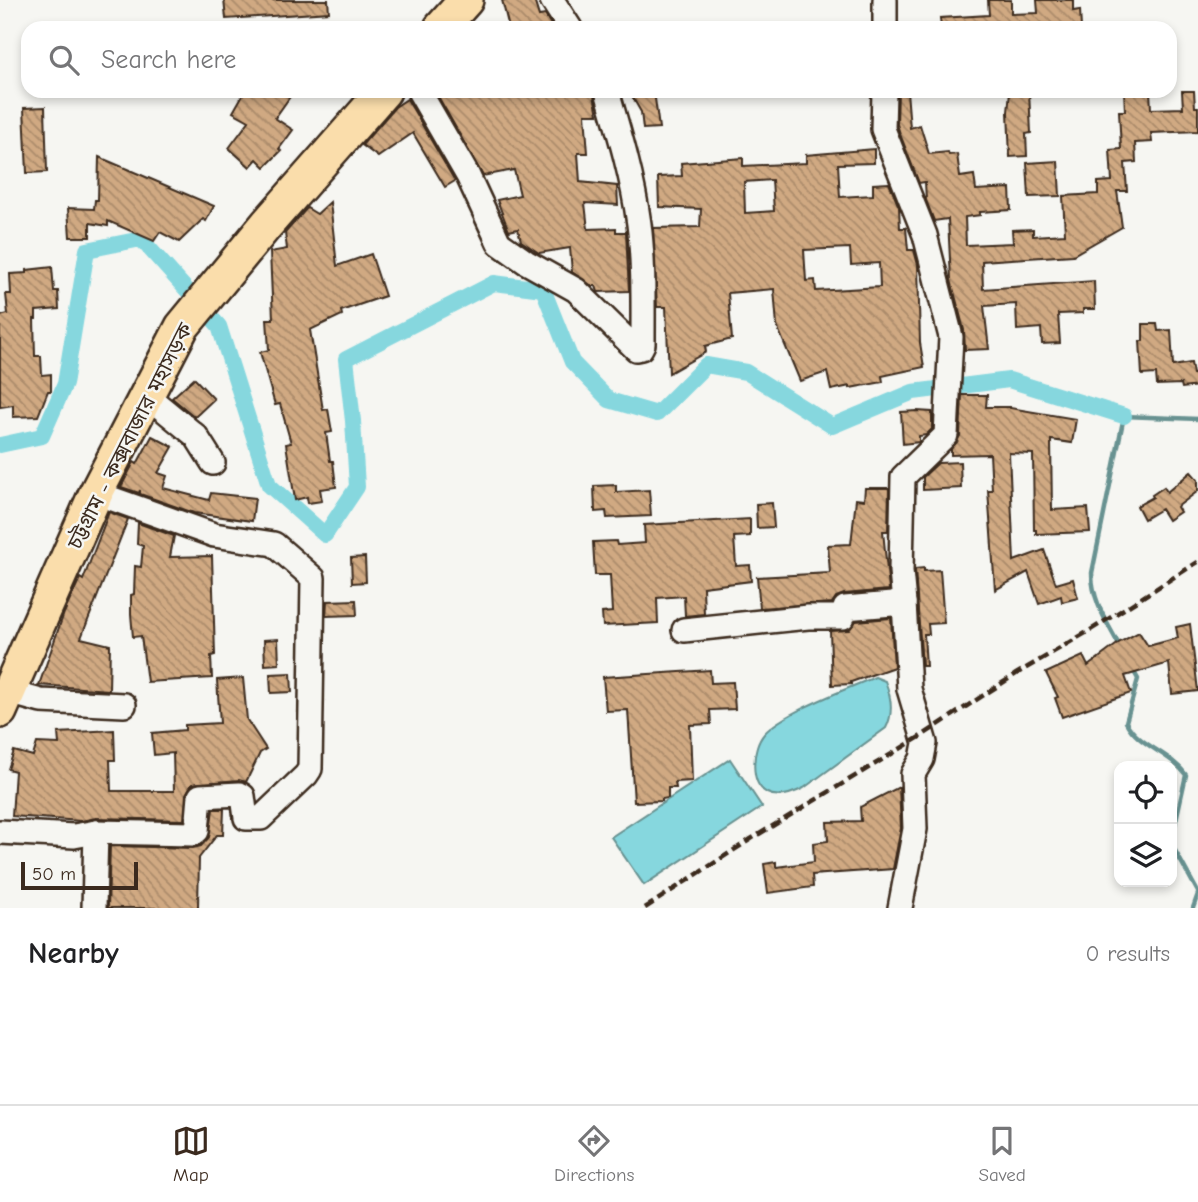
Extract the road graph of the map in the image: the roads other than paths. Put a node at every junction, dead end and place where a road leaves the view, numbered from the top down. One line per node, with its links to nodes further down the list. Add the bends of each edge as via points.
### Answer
1 (438, 0): 5 (highway)
2 (466, 0): 6 (highway)
3 (552, 0): 7 (street)
4 (885, 0): 8 (street)
5 (420, 21)
6 (446, 21)
7 (566, 21)
8 (885, 21)
9 (354, 98): 14 (highway)
10 (378, 98): 14 (highway)
11 (423, 98): 12 (street, via 468,176 499,243 576,290 636,349 643,344 640,232)
12 (609, 98)
13 (884, 98): 19 (street, via 883,129 925,235 951,337 946,435 903,477)
14 (211, 280): 15 (highway)
15 (175, 324): 16 (highway, চট্টগ্রাম - কক্সবাজার মহাসড়ক); 21 (highway, via 134,376 52,544)
16 (146, 395): 17 (street, via 196,436); 18 (highway, চট্টগ্রাম - কক্সবাজার মহাসড়ক)
17 (213, 463)
18 (96, 493): 21 (highway, চট্টগ্রাম - কক্সবাজার মহাসড়ক); 24 (street, via 214,536 274,544 313,578 310,769 306,775 253,818 240,794 203,795 198,800 195,834)
19 (904, 603): 20 (street, via 845,608 843,617); 26 (street, via 909,689 925,743 913,774 915,828)
20 (684, 630)
21 (3, 693): 22 (street, via 41,701)
22 (124, 705)
23 (0, 832): 24 (street, via 74,836)
24 (96, 832): 25 (street)
25 (94, 908)
26 (900, 908)

